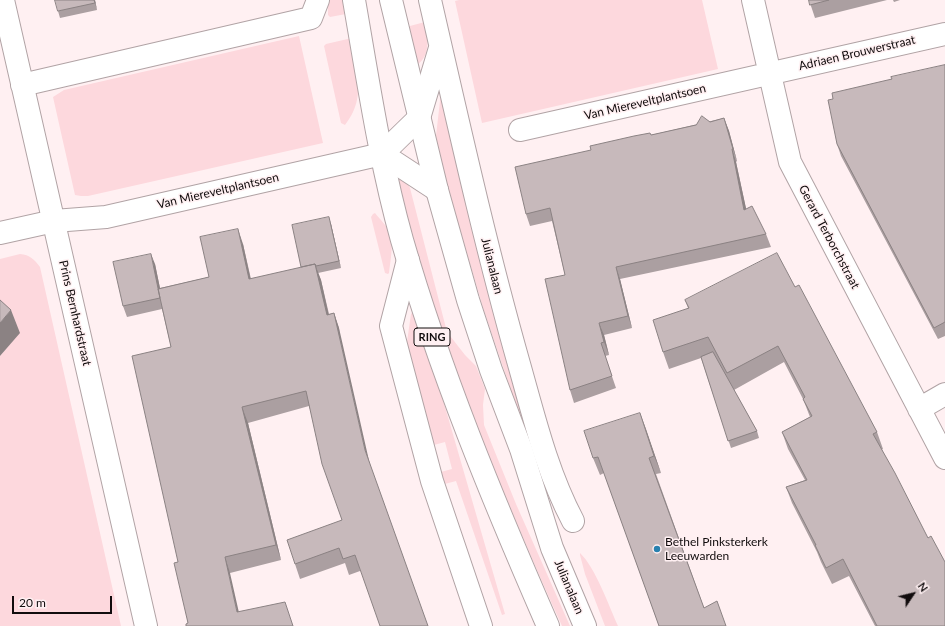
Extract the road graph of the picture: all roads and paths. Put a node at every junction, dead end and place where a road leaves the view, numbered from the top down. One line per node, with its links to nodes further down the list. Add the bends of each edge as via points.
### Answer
1 (3, 0): 10 (street, Prins Bernhardstraat)
2 (354, 0): 13 (street, RING)
3 (391, 0): 11 (street, Julianalaan)
4 (430, 0): 8 (street, Julianalaan)
5 (753, 0): 9 (street, Gerard Terborchstraat)
6 (315, 9): 10 (street)
7 (945, 34): 9 (street, Adriaen Brouwerstraat)
8 (441, 46): 11 (street, Julianalaan); 21 (street, Julianalaan, via 498,290)
9 (769, 73): 12 (street, Van Miereveltplantsoen); 19 (street, Gerard Terborchstraat, via 790,162)
10 (22, 84): 15 (street, Prins Bernhardstraat)
11 (420, 118): 13 (street); 14 (street, Julianalaan)
12 (520, 130)
13 (382, 154): 14 (street); 15 (street, Van Miereveltplantsoen, via 106,217); 17 (street, RING)
14 (438, 190): 23 (street, Julianalaan, via 468,300 521,449)
15 (54, 221): 16 (street, Van Miereveltplantsoen); 24 (street, Prins Bernhardstraat)
16 (0, 233)
17 (408, 260): 25 (street, via 391,326 432,481); 26 (street, RING, via 422,309 450,386 500,515)
18 (945, 394): 19 (street)
19 (919, 409): 20 (street, Gerard Terborchstraat)
20 (945, 458)
21 (556, 482): 22 (street, Julianalaan); 23 (street, Julianalaan)
22 (573, 521)
23 (552, 548): 27 (street, Julianalaan)
24 (146, 626)
25 (481, 626)
26 (548, 626)
27 (585, 626)

